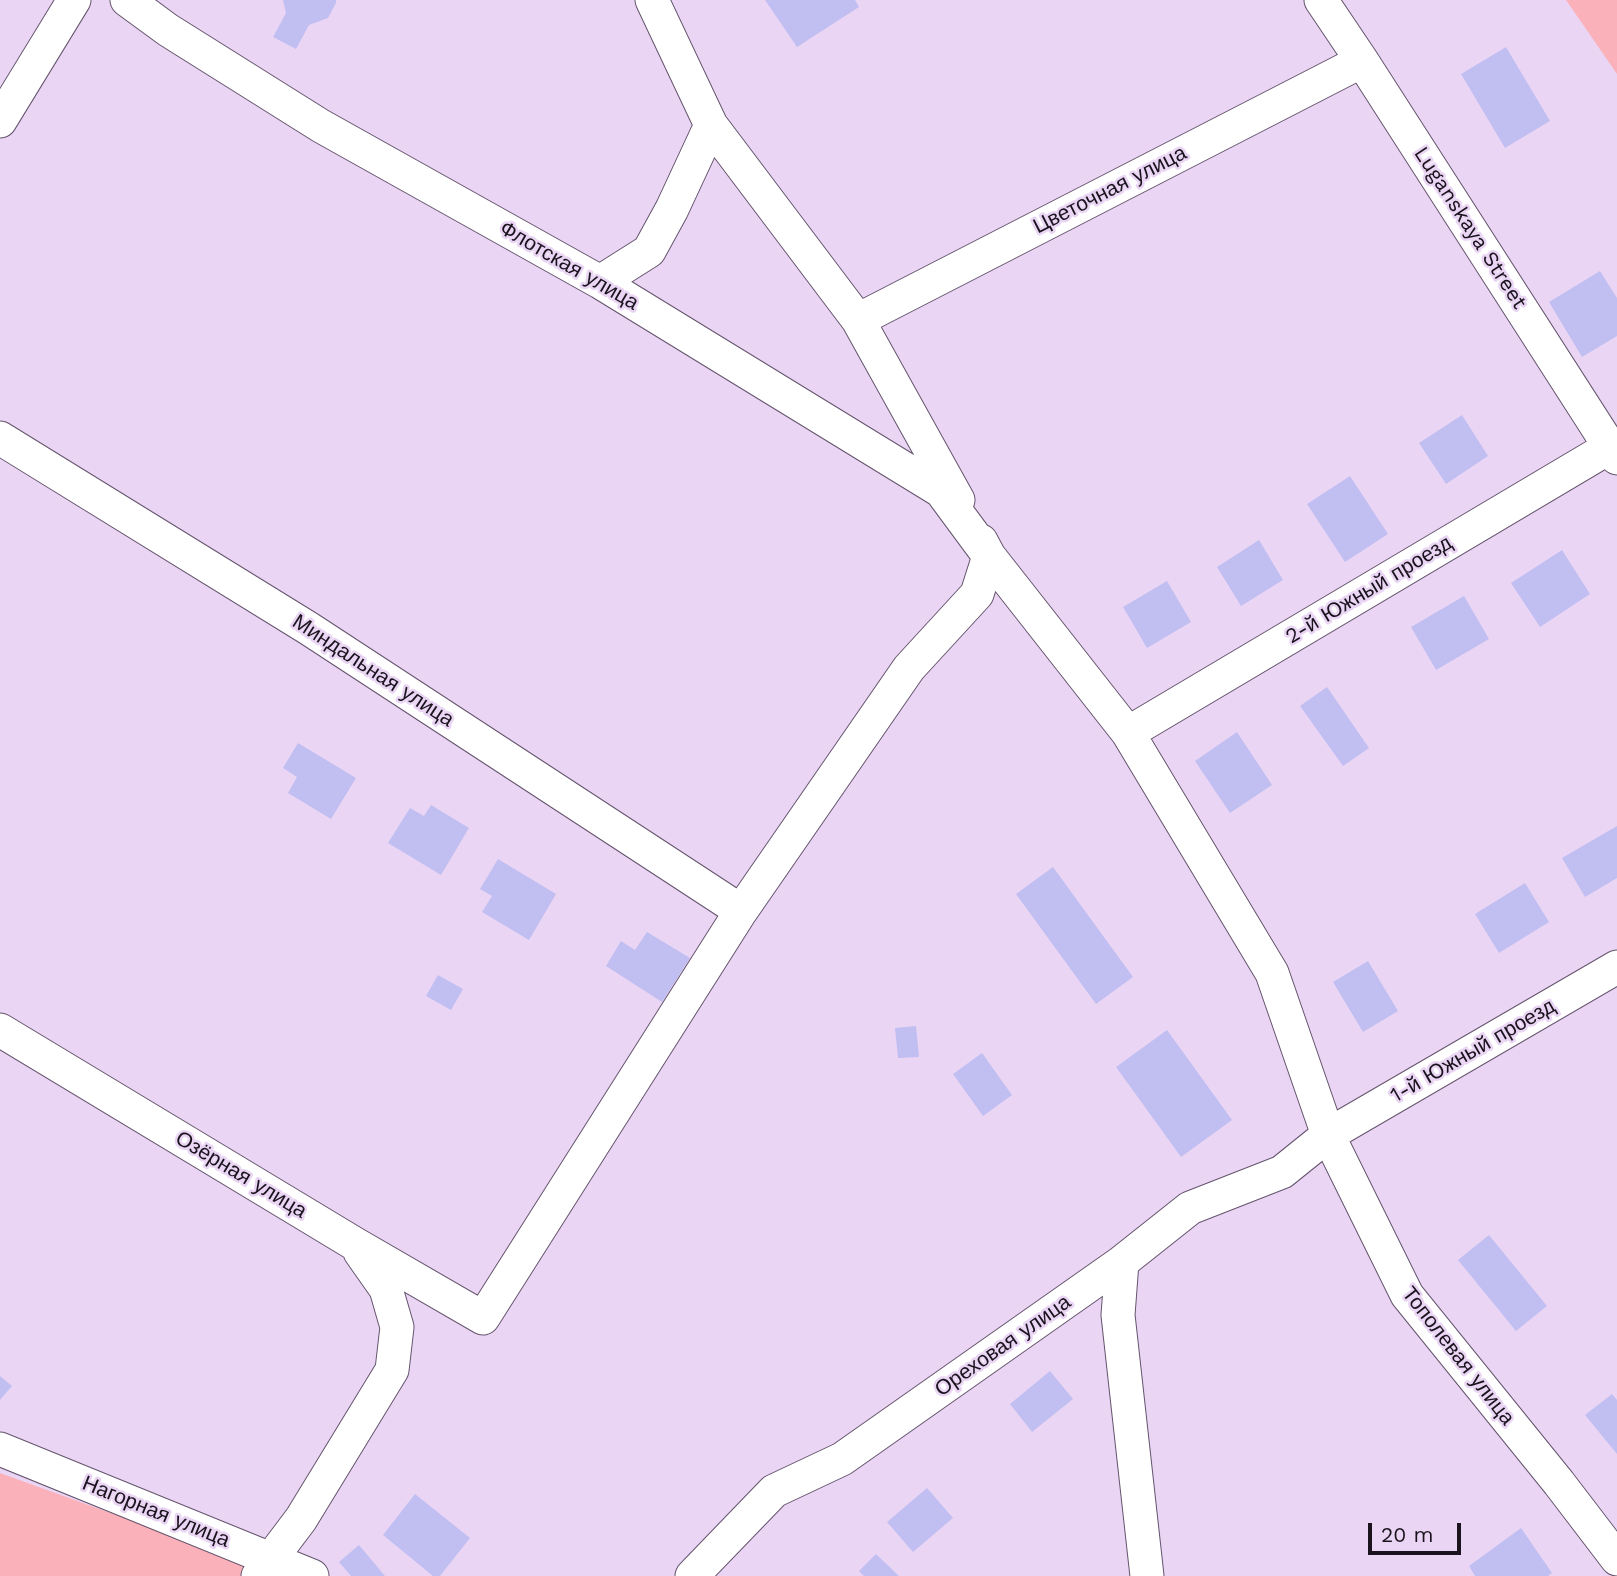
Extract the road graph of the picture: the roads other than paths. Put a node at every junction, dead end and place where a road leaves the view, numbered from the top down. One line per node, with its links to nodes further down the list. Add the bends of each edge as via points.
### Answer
1 (74, 0): 6 (street)
2 (128, 0): 8 (street, Флотская улица, via 321,126)
3 (652, 0): 7 (street)
4 (1321, 0): 5 (street, Luganskaya Street)
5 (1362, 61): 9 (street, Цветочная улица); 11 (street, Luganskaya Street)
6 (0, 121)
7 (711, 125): 8 (street, via 649,251); 9 (street)
8 (600, 282): 12 (street, Флотская улица, via 942,491)
9 (858, 320): 12 (street)
10 (0, 438): 14 (street, Миндальная улица, via 308,628)
11 (1614, 452): 13 (street, 2-й Южный проезд)
12 (989, 555): 13 (street, Тополевая улица); 14 (street, via 977,594 909,668)
13 (1128, 733): 17 (street, Тополевая улица, via 1272,972)
14 (741, 911): 18 (street, Озёрная улица, via 483,1318)
15 (1617, 967): 17 (street, 1-й Южный проезд)
16 (0, 1030): 18 (street, Озёрная улица)
17 (1328, 1135): 19 (street, Ореховая улица, via 1282,1172 1190,1208); 21 (street, Тополевая улица, via 1407,1295)
18 (355, 1244): 22 (street, via 386,1289 397,1327 392,1370 301,1519)
19 (1122, 1262): 24 (street, Ореховая улица, via 842,1459 774,1491); 25 (street, via 1118,1315)
20 (0, 1449): 22 (street, Нагорная улица)
21 (1617, 1559)
22 (265, 1567): 23 (street, Нагорная улица)
23 (312, 1576)
24 (692, 1576)
25 (1147, 1576)

